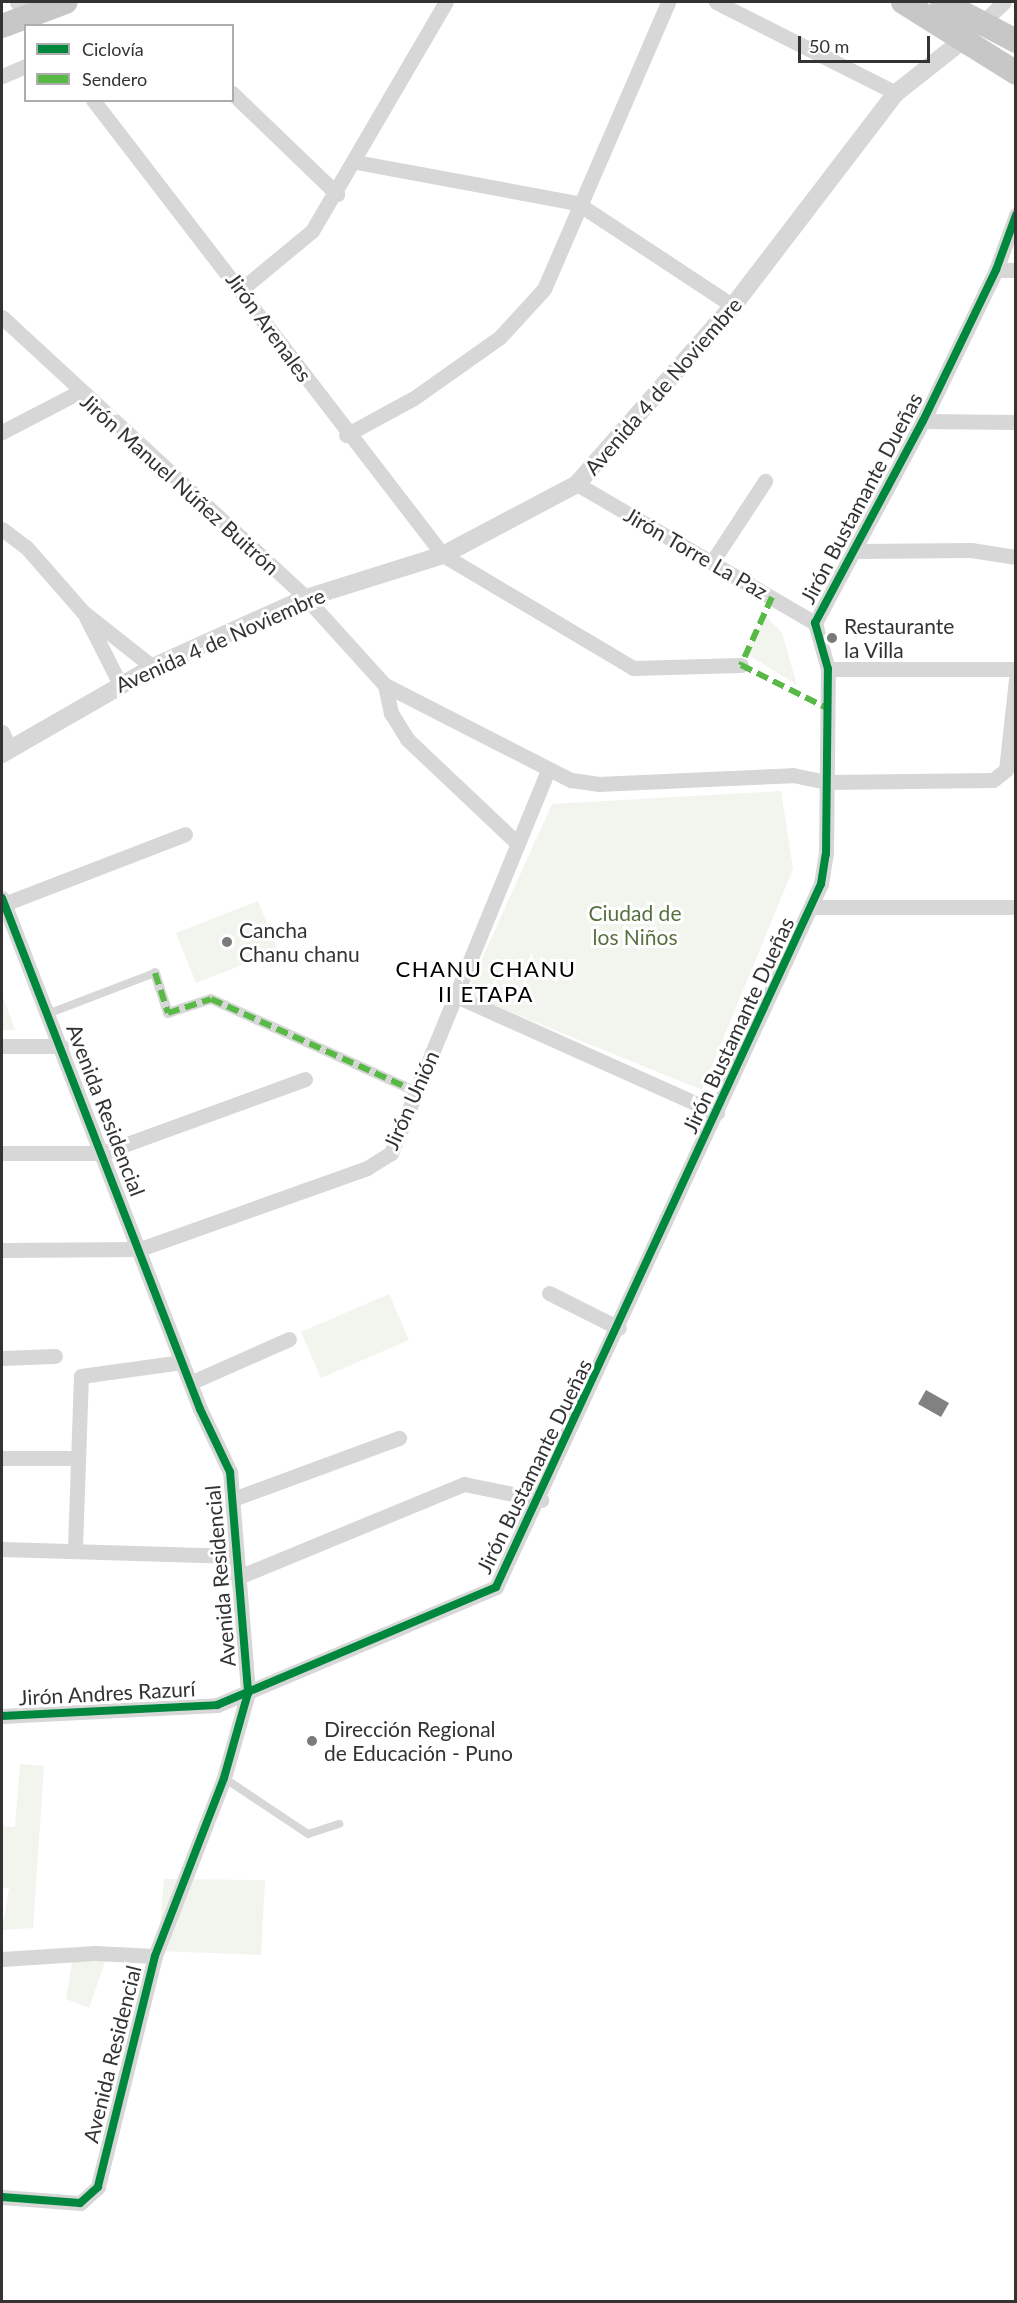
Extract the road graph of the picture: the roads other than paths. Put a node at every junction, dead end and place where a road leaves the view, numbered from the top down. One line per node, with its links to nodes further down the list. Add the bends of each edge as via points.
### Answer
1 (66, 2): 8 (highway)
2 (446, 2): 19 (street)
3 (668, 2): 21 (street)
4 (716, 2): 16 (street)
5 (903, 2): 12 (highway)
6 (942, 2): 9 (highway)
7 (1004, 2): 9 (street, Avenida 4 de Noviembre)
8 (27, 14): 10 (highway)
9 (980, 25): 11 (highway); 12 (street, Avenida 4 de Noviembre)
10 (2, 26)
11 (1016, 41)
12 (963, 43): 14 (highway); 16 (street, Avenida 4 de Noviembre)
13 (24, 67): 15 (street)
14 (1016, 73)
15 (2, 76)
16 (896, 93): 26 (street, Avenida 4 de Noviembre)
17 (234, 95): 20 (street)
18 (95, 102): 25 (street, Jirón Arenales)
19 (357, 162): 20 (street); 21 (street)
20 (337, 194): 25 (street, via 312,231)
21 (577, 203): 26 (street); 32 (street, via 544,289 500,338 414,398)
22 (1016, 215): 23 (street, Jirón Bustamante Dueñas)
23 (996, 270): 24 (street); 29 (street, Jirón Bustamante Dueñas)
24 (1016, 270)
25 (243, 288): 32 (street, Jirón Arenales)
26 (733, 306): 34 (street, Avenida 4 de Noviembre)
27 (2, 317): 28 (street, Jirón Manuel Núñez Buitrón)
28 (79, 392): 31 (street); 40 (street, Jirón Manuel Núñez Buitrón)
29 (923, 421): 30 (street); 36 (street, Jirón Bustamante Dueñas)
30 (1016, 422)
31 (2, 432)
32 (346, 435): 37 (street, Jirón Arenales)
33 (765, 481): 39 (street)
34 (577, 484): 37 (street, Avenida 4 de Noviembre); 39 (street, Jirón Torre La Paz)
35 (2, 529): 41 (street, via 27,548)
36 (858, 550): 38 (street, via 971,550); 42 (street, Jirón Bustamante Dueñas)
37 (443, 555): 40 (street, Avenida 4 de Noviembre); 43 (street, via 633,668)
38 (1016, 558)
39 (712, 562): 42 (street, Jirón Torre La Paz)
40 (306, 598): 44 (street, Avenida 4 de Noviembre); 49 (street, Jirón Manuel Núñez Buitrón)
41 (83, 612): 44 (street); 48 (street)
42 (814, 623): 45 (street, Jirón Bustamante Dueñas)
43 (741, 665)
44 (153, 667): 48 (street, Avenida 4 de Noviembre)
45 (828, 669): 46 (street); 53 (street, Jirón Bustamante Dueñas)
46 (1016, 669)
47 (1016, 679): 53 (street, Jirón Manuel Núñez Buitrón, via 1006,770 1000,778)
48 (120, 684): 51 (street, Avenida 4 de Noviembre)
49 (385, 685): 52 (street, Jirón Manuel Núñez Buitrón); 55 (street, via 391,712 407,739)
50 (2, 732): 51 (street)
51 (6, 751)
52 (547, 772): 53 (street, Jirón Manuel Núñez Buitrón, via 598,784 793,775); 55 (street, Jirón Unión)
53 (827, 782): 57 (street, Jirón Bustamante Dueñas, via 826,854)
54 (184, 834): 56 (street)
55 (517, 843): 60 (street, Jirón Unión)
56 (3, 901): 61 (street, Avenida Residencial)
57 (812, 907): 58 (street); 66 (street, Jirón Bustamante Dueñas)
58 (1016, 907)
59 (155, 973): 61 (lane); 65 (street, via 168,1013 211,999)
60 (456, 996): 65 (street, Jirón Unión); 66 (street)
61 (50, 1013): 63 (street, Avenida Residencial)
62 (2, 1046): 63 (street)
63 (61, 1046): 68 (street, Avenida Residencial)
64 (305, 1079): 68 (street)
65 (417, 1092): 69 (street, Jirón Unión, via 391,1153 380,1161)
66 (717, 1113): 72 (street, Jirón Bustamante Dueñas)
67 (2, 1153): 68 (street)
68 (102, 1153): 69 (street, Avenida Residencial)
69 (140, 1249): 70 (street, Jirón Unión); 76 (street, Avenida Residencial)
70 (2, 1250)
71 (549, 1293): 72 (street)
72 (619, 1328): 82 (street, Jirón Bustamante Dueñas)
73 (289, 1339): 77 (street)
74 (55, 1356): 75 (street)
75 (2, 1358)
76 (182, 1362): 77 (street, Avenida Residencial); 80 (street, via 81,1376)
77 (192, 1382): 81 (street, Avenida Residencial, via 230,1472)
78 (399, 1438): 81 (street)
79 (2, 1458): 80 (street)
80 (76, 1458): 83 (street)
81 (233, 1499): 85 (street, Avenida Residencial)
82 (541, 1500): 86 (street, via 464,1484); 87 (street, Jirón Bustamante Dueñas, via 489,1593)
83 (75, 1548): 84 (street); 85 (street)
84 (2, 1549)
85 (235, 1556): 86 (street, Avenida Residencial)
86 (236, 1578): 87 (street, Avenida Residencial)
87 (248, 1693): 88 (street, Jirón Andres Razurí, via 217,1705); 89 (street, Avenida Residencial)
88 (2, 1716)
89 (224, 1778): 90 (lane, via 308,1834); 91 (street, Avenida Residencial)
90 (339, 1824)
91 (155, 1956): 92 (street, via 95,1953); 93 (street, Avenida Residencial, via 98,2187 91,2198 80,2203)
92 (2, 1959)
93 (2, 2197)

